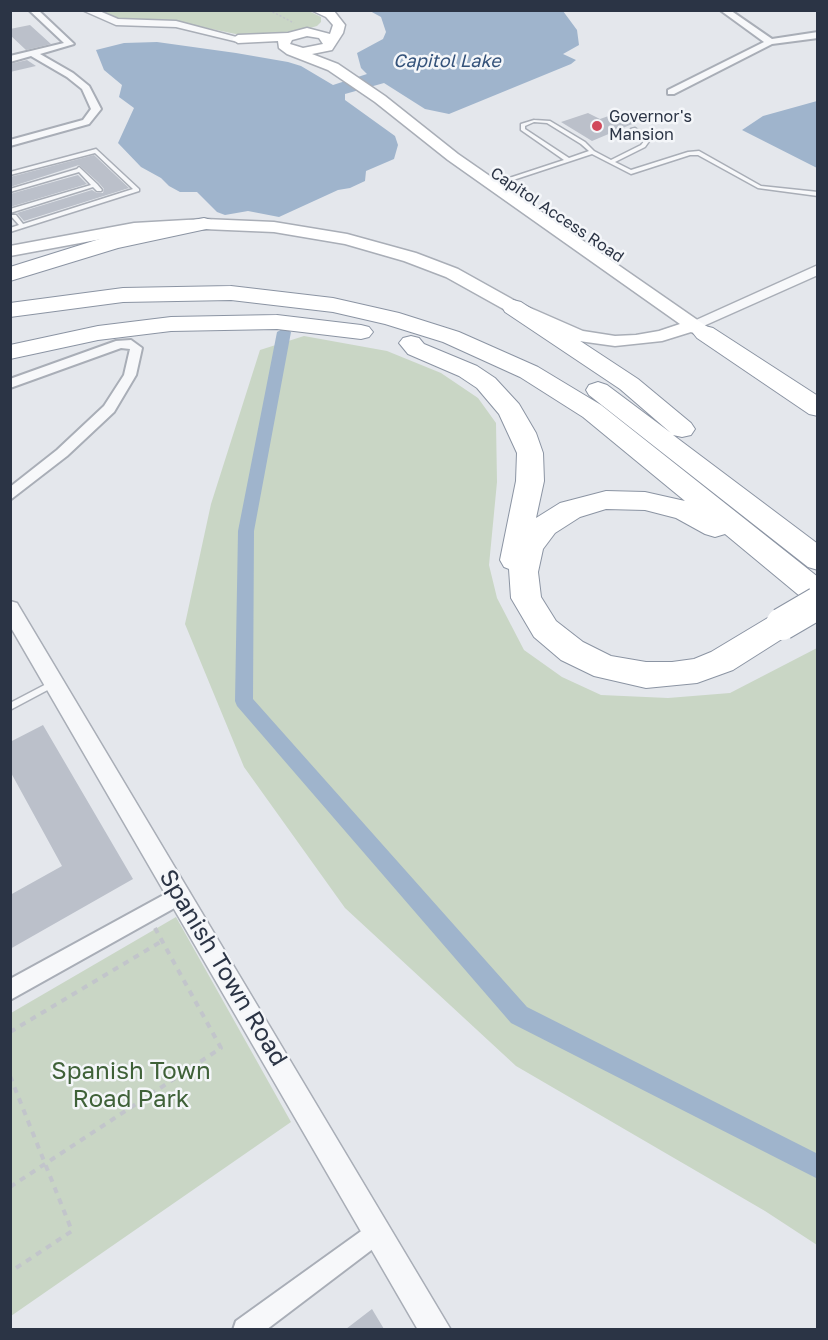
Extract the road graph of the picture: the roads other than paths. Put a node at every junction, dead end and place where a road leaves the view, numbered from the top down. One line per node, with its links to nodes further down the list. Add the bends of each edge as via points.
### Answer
1 (33, 10): 11 (street, via 70,45)
2 (87, 10): 7 (street, via 116,22 176,24)
3 (724, 10): 8 (street)
4 (318, 11): 5 (main road, via 325,19 323,24); 9 (main road, via 330,14 339,25)
5 (292, 35): 7 (main road); 9 (main road, via 323,35 329,39); 10 (main road, Capitol Access Road)
6 (818, 35): 8 (street)
7 (238, 39)
8 (770, 42): 14 (street)
9 (328, 45): 10 (main road); 13 (main road)
10 (296, 52): 13 (main road, Capitol Access Road)
11 (33, 54): 12 (street); 16 (street, via 86,88 96,108 86,122)
12 (10, 59)
13 (333, 68): 23 (main road, Capitol Access Road, via 438,147)
14 (671, 92)
15 (633, 129): 20 (lane, via 648,140)
16 (10, 143)
17 (592, 152): 19 (lane); 19 (lane, via 548,122 524,125 527,133); 20 (lane)
18 (68, 158): 21 (lane); 22 (lane); 27 (lane, via 99,151 137,190)
19 (568, 160): 23 (lane)
20 (611, 162): 26 (lane, via 631,172 699,153 760,187)
21 (79, 169): 24 (lane); 25 (lane)
22 (10, 174)
23 (500, 183): 36 (main road, Capitol Access Road); 41 (main road, Capitol Access Road)
24 (98, 188): 27 (lane); 28 (lane)
25 (10, 191)
26 (818, 194)
27 (109, 200): 30 (lane)
28 (12, 214): 30 (lane)
29 (204, 224): 32 (main road, via 127,228); 33 (highway, via 114,242); 37 (main road, via 291,229 365,244 452,273)
30 (22, 226): 31 (lane)
31 (10, 230)
32 (10, 252)
33 (10, 274)
34 (815, 274): 41 (street)
35 (10, 291): 51 (highway, via 126,276 232,275 334,287 452,318 530,350 601,392)
36 (651, 295): 41 (main road, Capitol Access Road); 42 (main road, via 662,309 663,320 654,332)
37 (513, 307): 42 (main road, via 579,336); 50 (highway, via 642,393)
38 (10, 310): 48 (highway, via 94,297 178,292 273,296 343,307 411,324 490,353 562,391)
39 (10, 317): 40 (highway, via 88,311)
40 (277, 322): 43 (highway, via 358,331); 44 (highway, via 143,326 76,336)
41 (707, 325): 42 (main road); 46 (highway); 47 (highway)
42 (636, 340)
43 (411, 343): 48 (highway, via 492,369); 57 (highway, via 486,383 524,433 530,453 530,481 513,565 513,593 529,627 558,655 615,680 654,685 686,683 729,669)
44 (10, 352)
45 (10, 384): 49 (street, via 110,347 131,344 136,348 125,387 109,409)
46 (817, 394)
47 (818, 408)
48 (615, 429): 52 (highway)
49 (10, 495)
50 (818, 549)
51 (818, 560)
52 (818, 594)
53 (818, 603): 57 (highway, bridge)
54 (10, 608): 58 (street, Spanish Town Road)
55 (818, 608): 57 (highway, via 698,516 658,503 606,500 570,510 545,526 532,540 526,555 524,591 540,624 572,651 617,670 661,675 697,671)
56 (818, 614): 57 (highway)
57 (786, 627)
58 (55, 683): 59 (lane); 60 (street, Spanish Town Road)
59 (10, 707)
60 (180, 895): 61 (street); 62 (street, Spanish Town Road)
61 (10, 990)
62 (378, 1231): 63 (street); 64 (street, Spanish Town Road)
63 (245, 1329)
64 (436, 1329)

